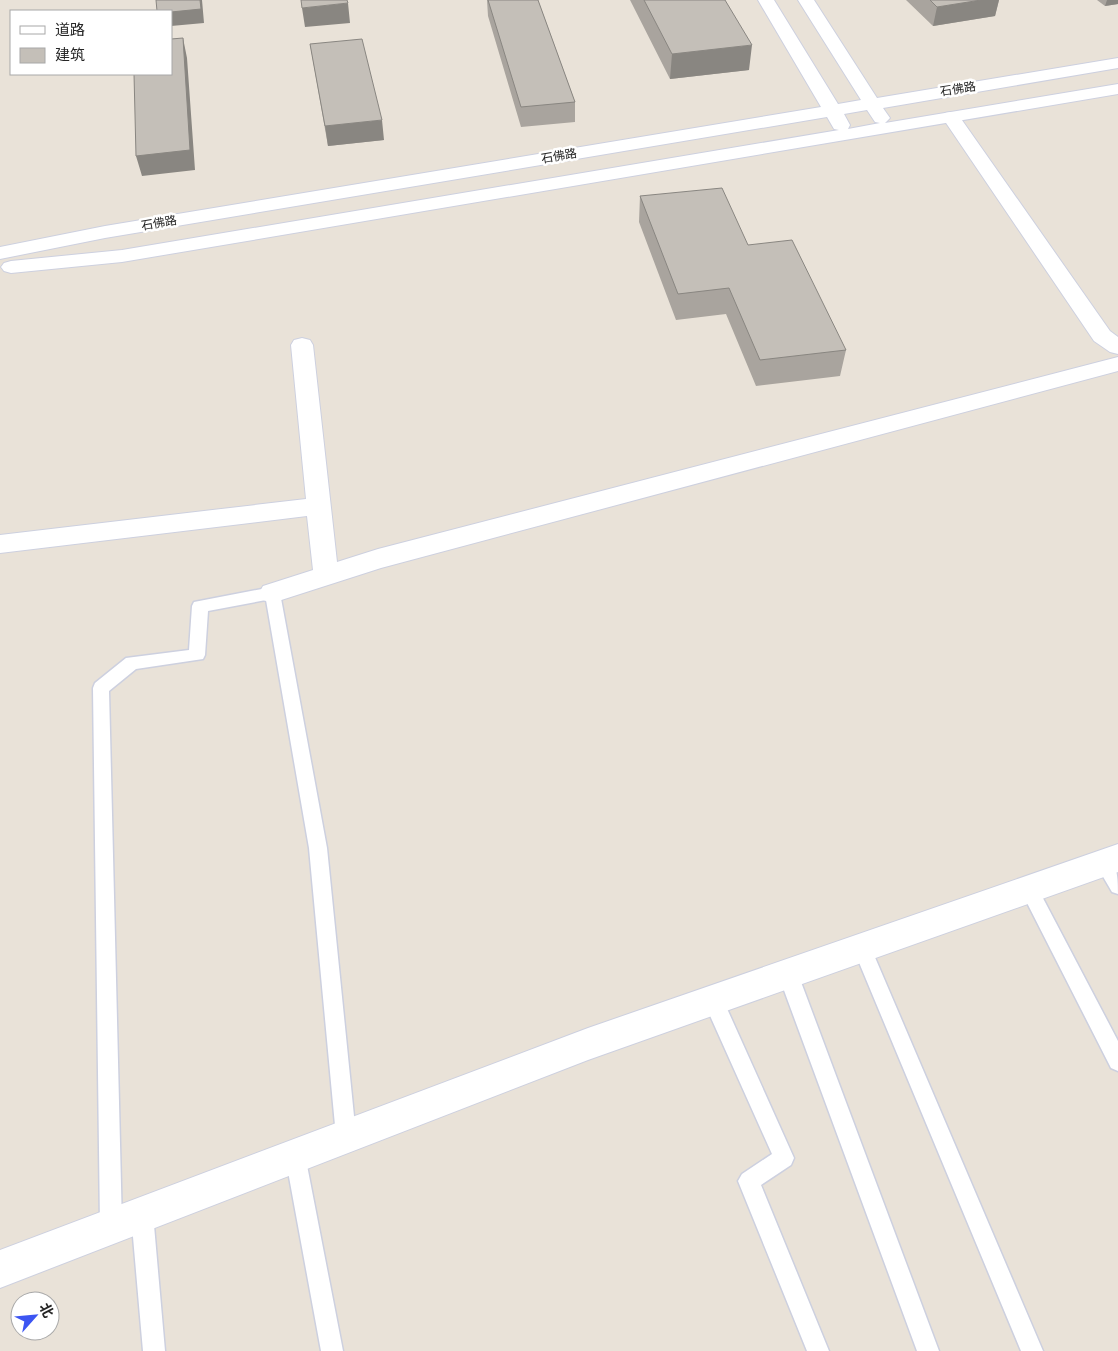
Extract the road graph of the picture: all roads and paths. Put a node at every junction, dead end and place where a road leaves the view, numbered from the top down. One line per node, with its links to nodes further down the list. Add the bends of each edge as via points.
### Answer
1 (766, 0): 6 (street)
2 (806, 0): 5 (street)
3 (1118, 63): 5 (street, 石佛路)
4 (1118, 89): 7 (street, 石佛路)
5 (872, 103): 6 (street, 石佛路); 8 (street)
6 (832, 110): 9 (street); 10 (street, 石佛路)
7 (951, 117): 8 (street, 石佛路); 13 (street, via 1102,336)
8 (888, 128): 9 (street, 石佛路)
9 (846, 134): 11 (street, 石佛路, via 122,256)
10 (0, 253)
11 (0, 268)
12 (302, 345): 15 (street)
13 (1118, 347)
14 (1118, 364): 17 (street)
15 (318, 506): 16 (street); 17 (street)
16 (0, 544)
17 (326, 575): 18 (street)
18 (272, 593): 25 (lane, via 318,848); 28 (lane, via 200,606 197,655 132,663 101,688)
19 (1113, 869): 20 (street)
20 (1029, 889): 21 (street); 24 (lane)
21 (862, 948): 22 (street); 34 (lane)
22 (788, 974): 23 (street); 33 (lane)
23 (713, 1000): 25 (street); 32 (lane, via 784,1158 749,1181)
24 (1118, 1061)
25 (346, 1136): 26 (street)
26 (295, 1155): 27 (street); 31 (lane)
27 (142, 1214): 28 (street); 30 (lane)
28 (111, 1226): 29 (street)
29 (0, 1269)
30 (154, 1351)
31 (332, 1351)
32 (818, 1351)
33 (928, 1351)
34 (1032, 1351)

